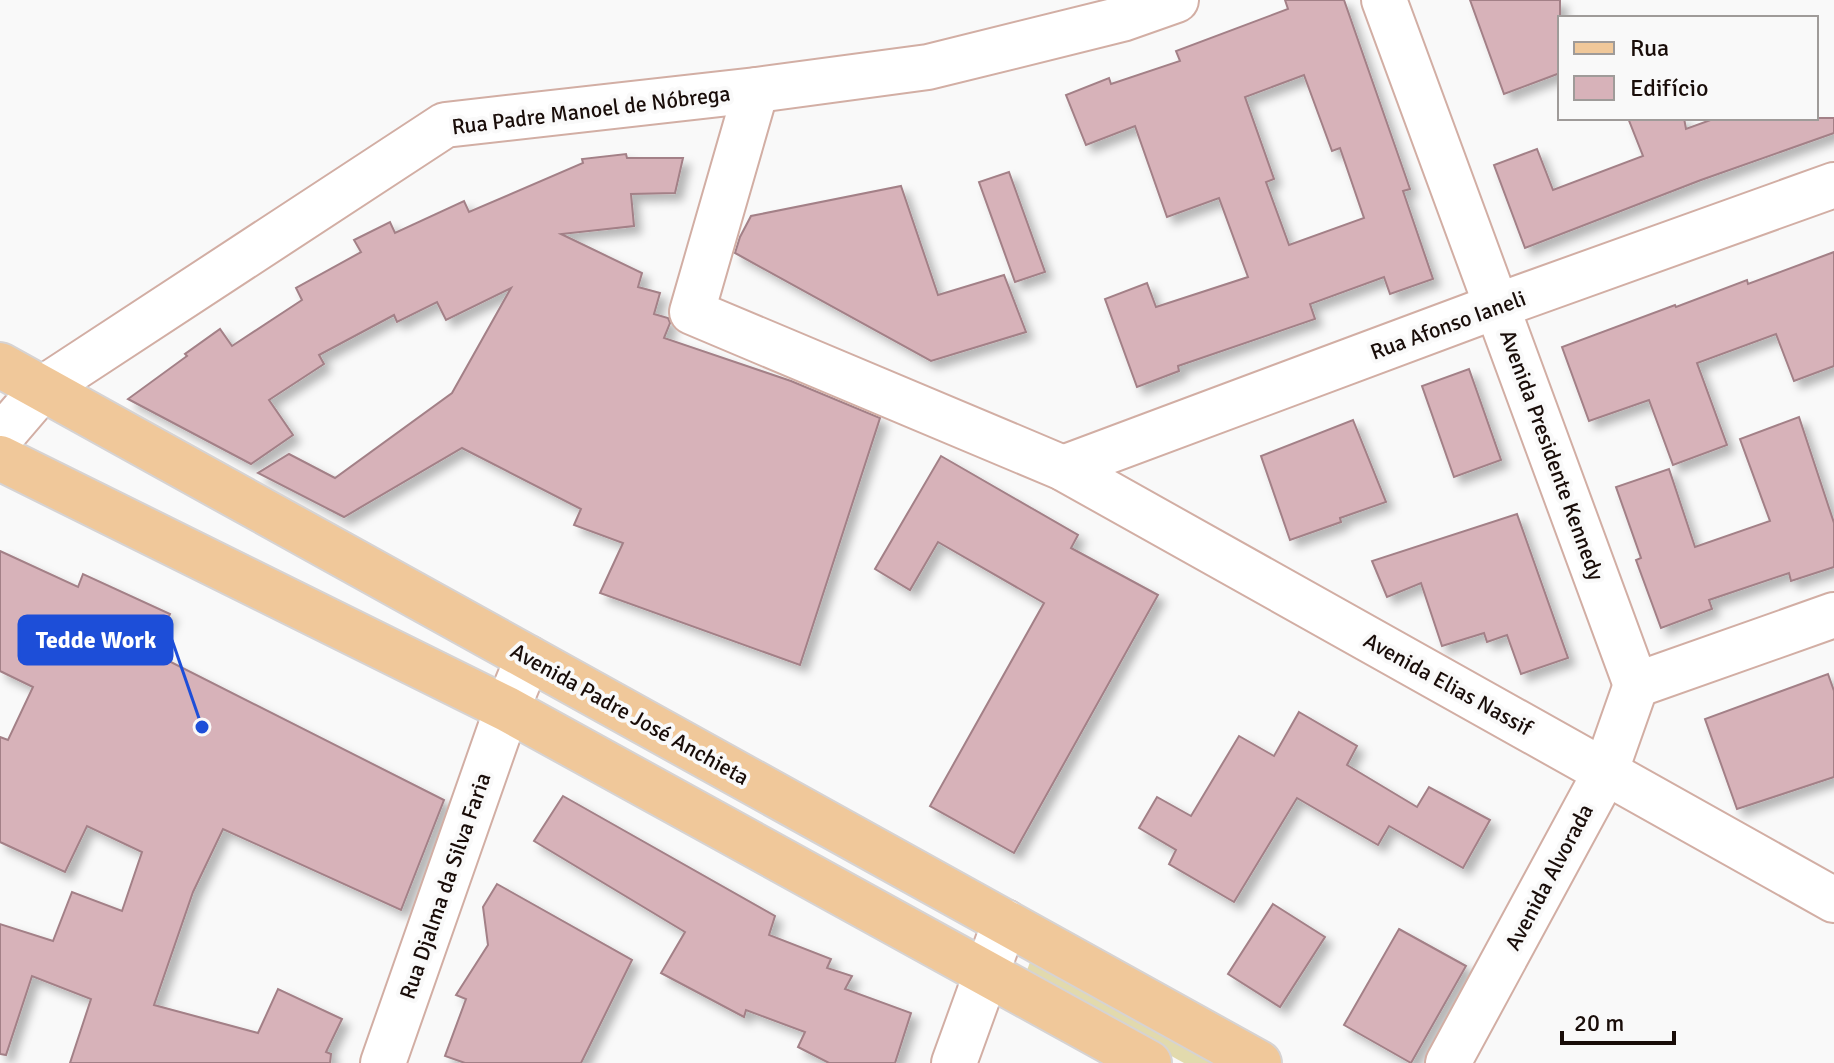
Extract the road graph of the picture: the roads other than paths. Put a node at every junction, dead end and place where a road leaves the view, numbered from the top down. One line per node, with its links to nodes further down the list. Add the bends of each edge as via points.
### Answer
1 (1176, 0): 3 (street, Rua Padre Manoel de Nóbrega, via 1122,19 928,67)
2 (1384, 0): 5 (street, Avenida Presidente Kennedy)
3 (756, 90): 7 (street, Rua Padre Manoel de Nóbrega, via 445,125); 10 (street, Avenida Elias Nassif, via 692,312)
4 (1834, 185): 5 (street, Rua Afonso Ianeli)
5 (1497, 306): 10 (street, Rua Afonso Ianeli); 13 (street, Avenida Presidente Kennedy)
6 (0, 365): 7 (main road, Avenida Padre José Anchieta)
7 (42, 389): 8 (street, Rua Padre Manoel de Nóbrega); 12 (main road, Avenida Padre José Anchieta)
8 (0, 438)
9 (0, 458): 14 (main road)
10 (1063, 468): 15 (street, Avenida Elias Nassif)
11 (1834, 615): 13 (street)
12 (528, 658): 14 (street, Rua Djalma da Silva Faria); 17 (main road, Avenida Padre José Anchieta)
13 (1636, 685): 15 (street, Avenida Alvorada)
14 (507, 709): 18 (main road); 19 (street, Rua Djalma da Silva Faria)
15 (1605, 773): 16 (street, Avenida Elias Nassif); 23 (street, Avenida Alvorada)
16 (1834, 900)
17 (1005, 922): 18 (street); 22 (main road, Avenida Padre José Anchieta)
18 (986, 973): 20 (street); 21 (main road)
19 (383, 1063)
20 (954, 1063)
21 (1149, 1063)
22 (1259, 1063)
23 (1448, 1063)

